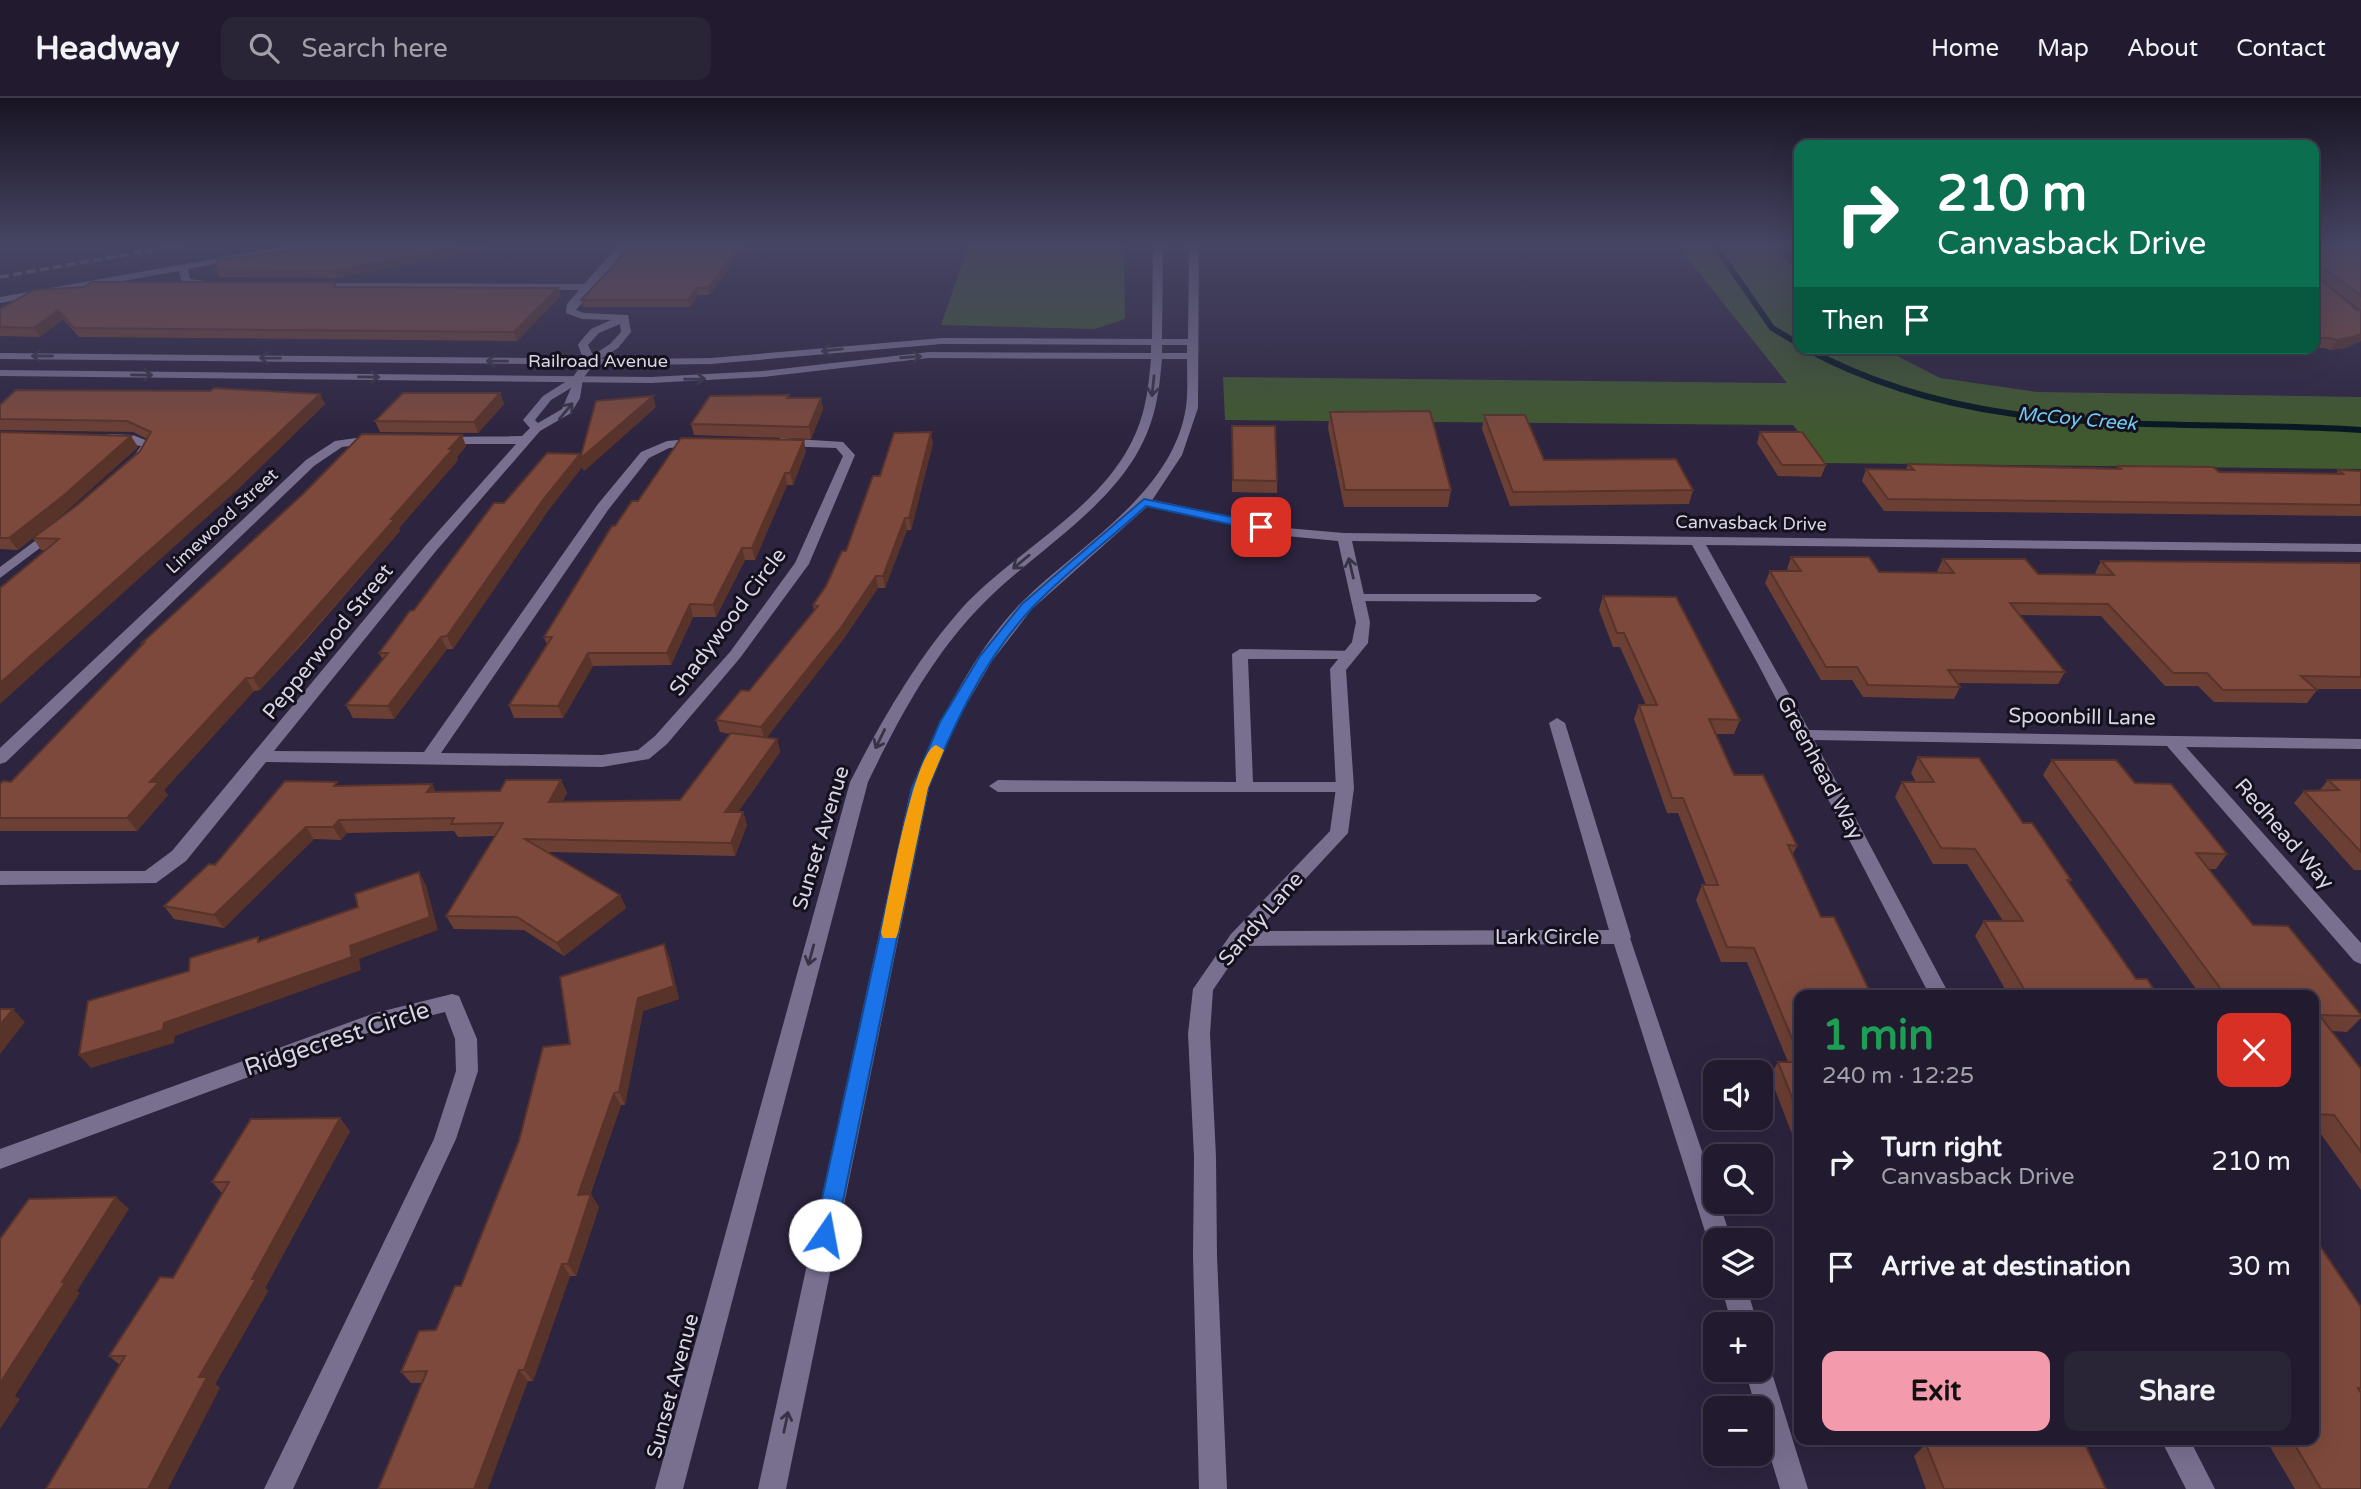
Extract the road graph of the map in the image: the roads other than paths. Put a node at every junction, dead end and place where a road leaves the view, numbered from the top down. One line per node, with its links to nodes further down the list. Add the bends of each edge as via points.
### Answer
1 (571, 309): 4 (street, via 582,316)
2 (1156, 309): 5 (street, Sunset Avenue)
3 (1194, 309): 6 (street)
4 (624, 317): 8 (street, via 625,332); 8 (street, via 595,331 583,345)
5 (1155, 349): 6 (street, Railroad Avenue); 8 (street, Railroad Avenue, one-way to 8, via 942,341 711,361); 10 (street, Railroad Avenue, one-way to 5, via 707,378 942,355); 48 (street, Sunset Avenue, one-way to 48, via 1151,405 1133,450 1101,491 988,589 934,651 893,712 859,782)
6 (1194, 349): 19 (street, via 1192,408 1186,430 1176,455)
7 (0, 356): 8 (street, Railroad Avenue, one-way to 7)
8 (590, 362): 10 (street, Pepperwood Street)
9 (0, 373): 10 (street, Railroad Avenue, one-way to 10)
10 (577, 379): 11 (street, Pepperwood Street, one-way to 10, via 558,420 577,398); 11 (street, Pepperwood Street, via 547,398 529,420)
11 (536, 428): 15 (street, Pepperwood Street)
12 (93, 438): 18 (street, via 149,443)
13 (393, 440): 33 (street, Limewood Street, via 339,444 310,463)
14 (419, 440): 15 (street)
15 (525, 440): 32 (street, Pepperwood Street, via 431,548)
16 (719, 442): 34 (street, via 667,445 645,456 603,507)
17 (770, 442): 34 (street, Shadywood Circle, via 839,445 849,456 802,565 735,655 661,740 643,755 601,761)
18 (122, 473)
19 (1144, 502): 21 (street, Canvasback Drive, via 1286,532); 49 (street, one-way to 19, via 920,788 948,722 985,659 1027,606)
20 (67, 520): 24 (street)
21 (1344, 537): 22 (street, Canvasback Drive); 25 (street, Sandy Lane, one-way to 21)
22 (1697, 541): 23 (street, Canvasback Drive); 29 (street, Greenhead Way)
23 (2361, 548)
24 (0, 574)
25 (1359, 598): 26 (street); 27 (street, Sandy Lane, via 1360,643)
26 (1535, 598)
27 (1350, 654): 36 (street, via 1240,654); 37 (street, Sandy Lane, via 1338,669)
28 (1557, 723): 39 (street)
29 (1802, 735): 30 (street, Spoonbill Lane); 42 (street, Greenhead Way)
30 (2173, 742): 31 (street, Spoonbill Lane); 41 (street, Redhead Way)
31 (2361, 744)
32 (264, 756): 34 (street, Shadywood Circle); 38 (street, Pepperwood Street, via 180,856 149,878)
33 (0, 758)
34 (429, 758)
35 (998, 786): 36 (street)
36 (1245, 788): 37 (street)
37 (1345, 788): 40 (street, Sandy Lane, via 1339,833)
38 (0, 878)
39 (1621, 937): 40 (street, Lark Circle); 44 (street, Lark Circle)
40 (1238, 939): 50 (street, Sandy Lane, via 1203,989 1199,1034)
41 (2361, 956)
42 (1937, 990)
43 (0, 1159): 47 (street, Ridgecrest Circle, via 382,1019 452,1002 466,1039 467,1071 444,1139)
44 (1716, 1228)
45 (1762, 1382): 51 (street)
46 (2178, 1445): 52 (street)
47 (278, 1489)
48 (669, 1489)
49 (772, 1489)
50 (1213, 1489)
51 (1794, 1489)
52 (2201, 1489)

